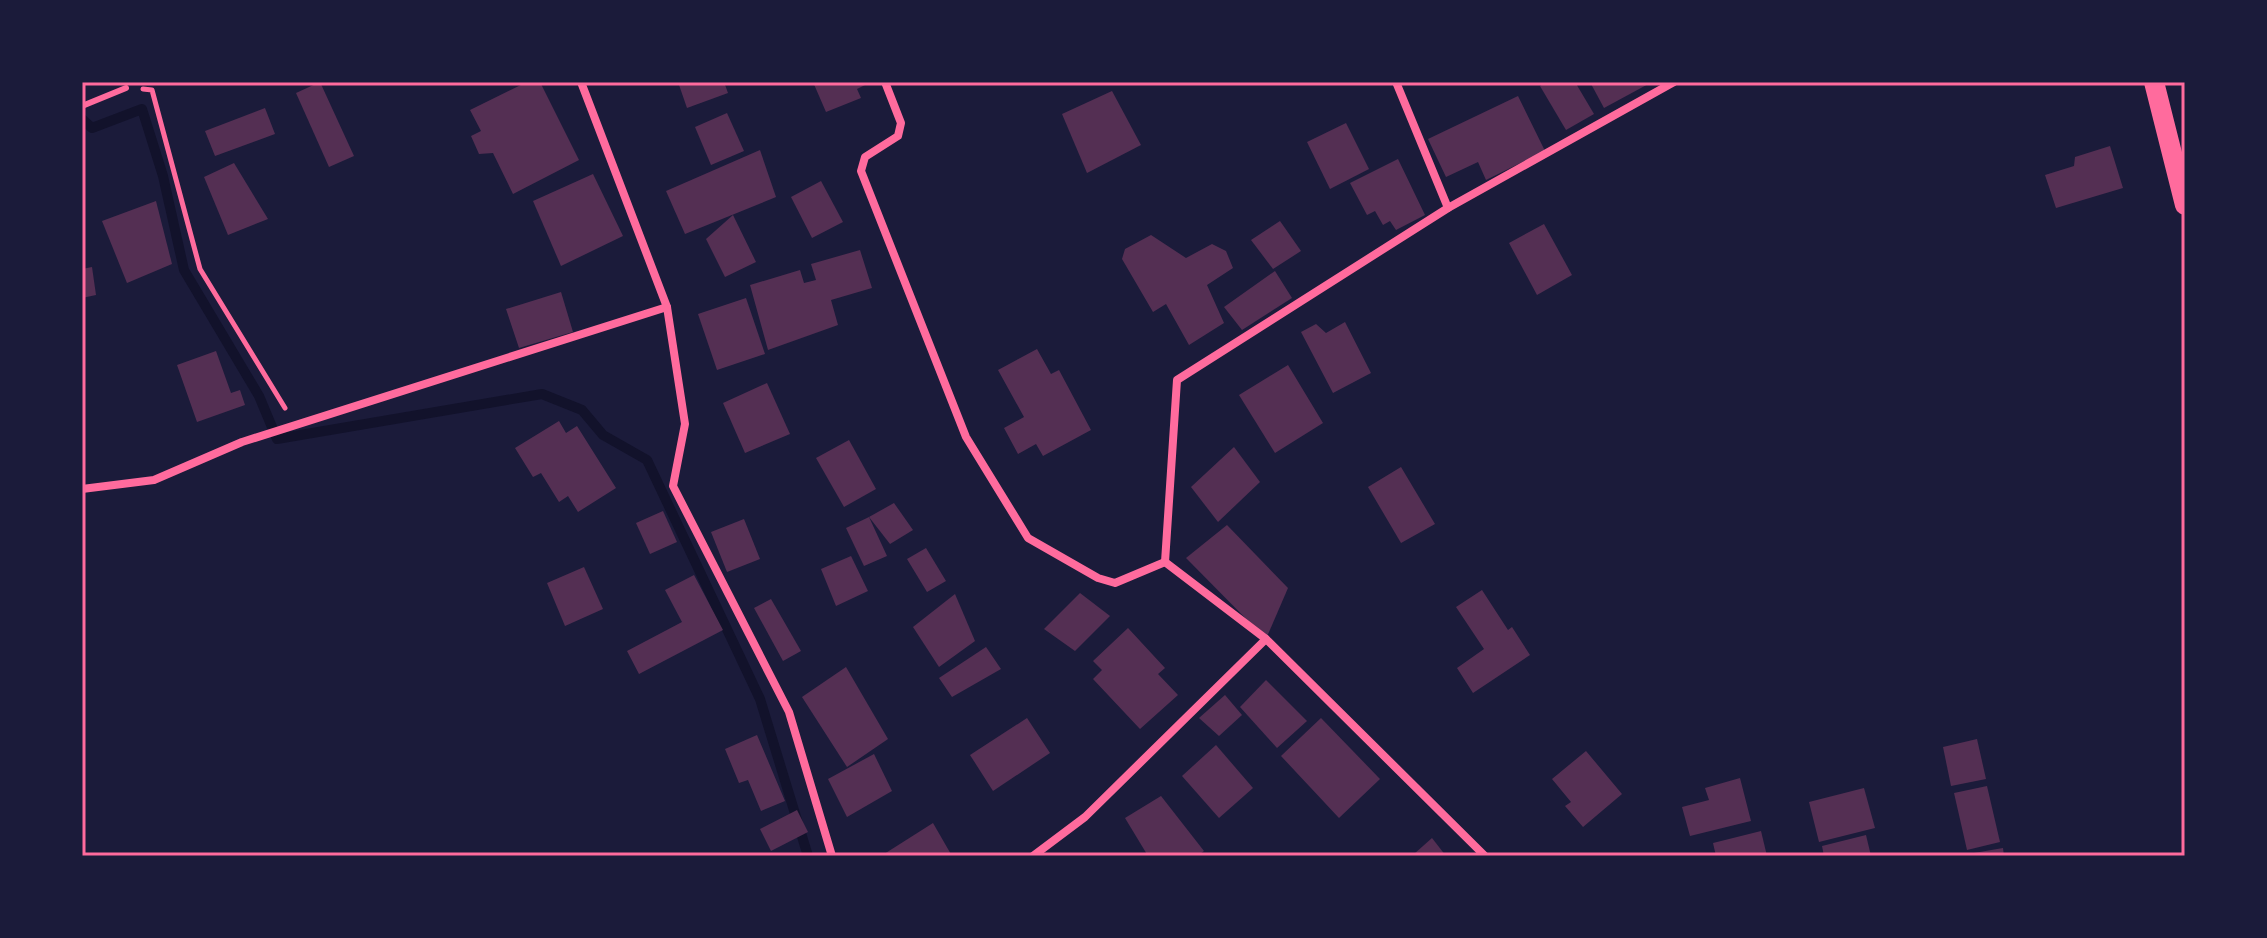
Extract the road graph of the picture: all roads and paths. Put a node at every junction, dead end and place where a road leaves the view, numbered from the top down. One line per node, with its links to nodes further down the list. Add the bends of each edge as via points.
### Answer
1 (581, 82): 10 (street)
2 (885, 82): 13 (street, via 901,123 898,136 865,157 861,171 966,437 1028,538 1115,583)
3 (1396, 82): 9 (street)
4 (1674, 82): 9 (street)
5 (2154, 82): 8 (main road)
6 (126, 88): 7 (lane); 11 (path, via 152,90 200,269)
7 (82, 106)
8 (2185, 205)
9 (1448, 208): 13 (street, via 1177,380)
10 (667, 307): 11 (street); 15 (street, via 685,424 673,486 789,712)
11 (296, 426): 12 (street, via 242,442 154,480)
12 (82, 489)
13 (1165, 562): 14 (street)
14 (1266, 639): 16 (street, via 1085,817); 17 (street)
15 (832, 856)
16 (1033, 856)
17 (1485, 856)

